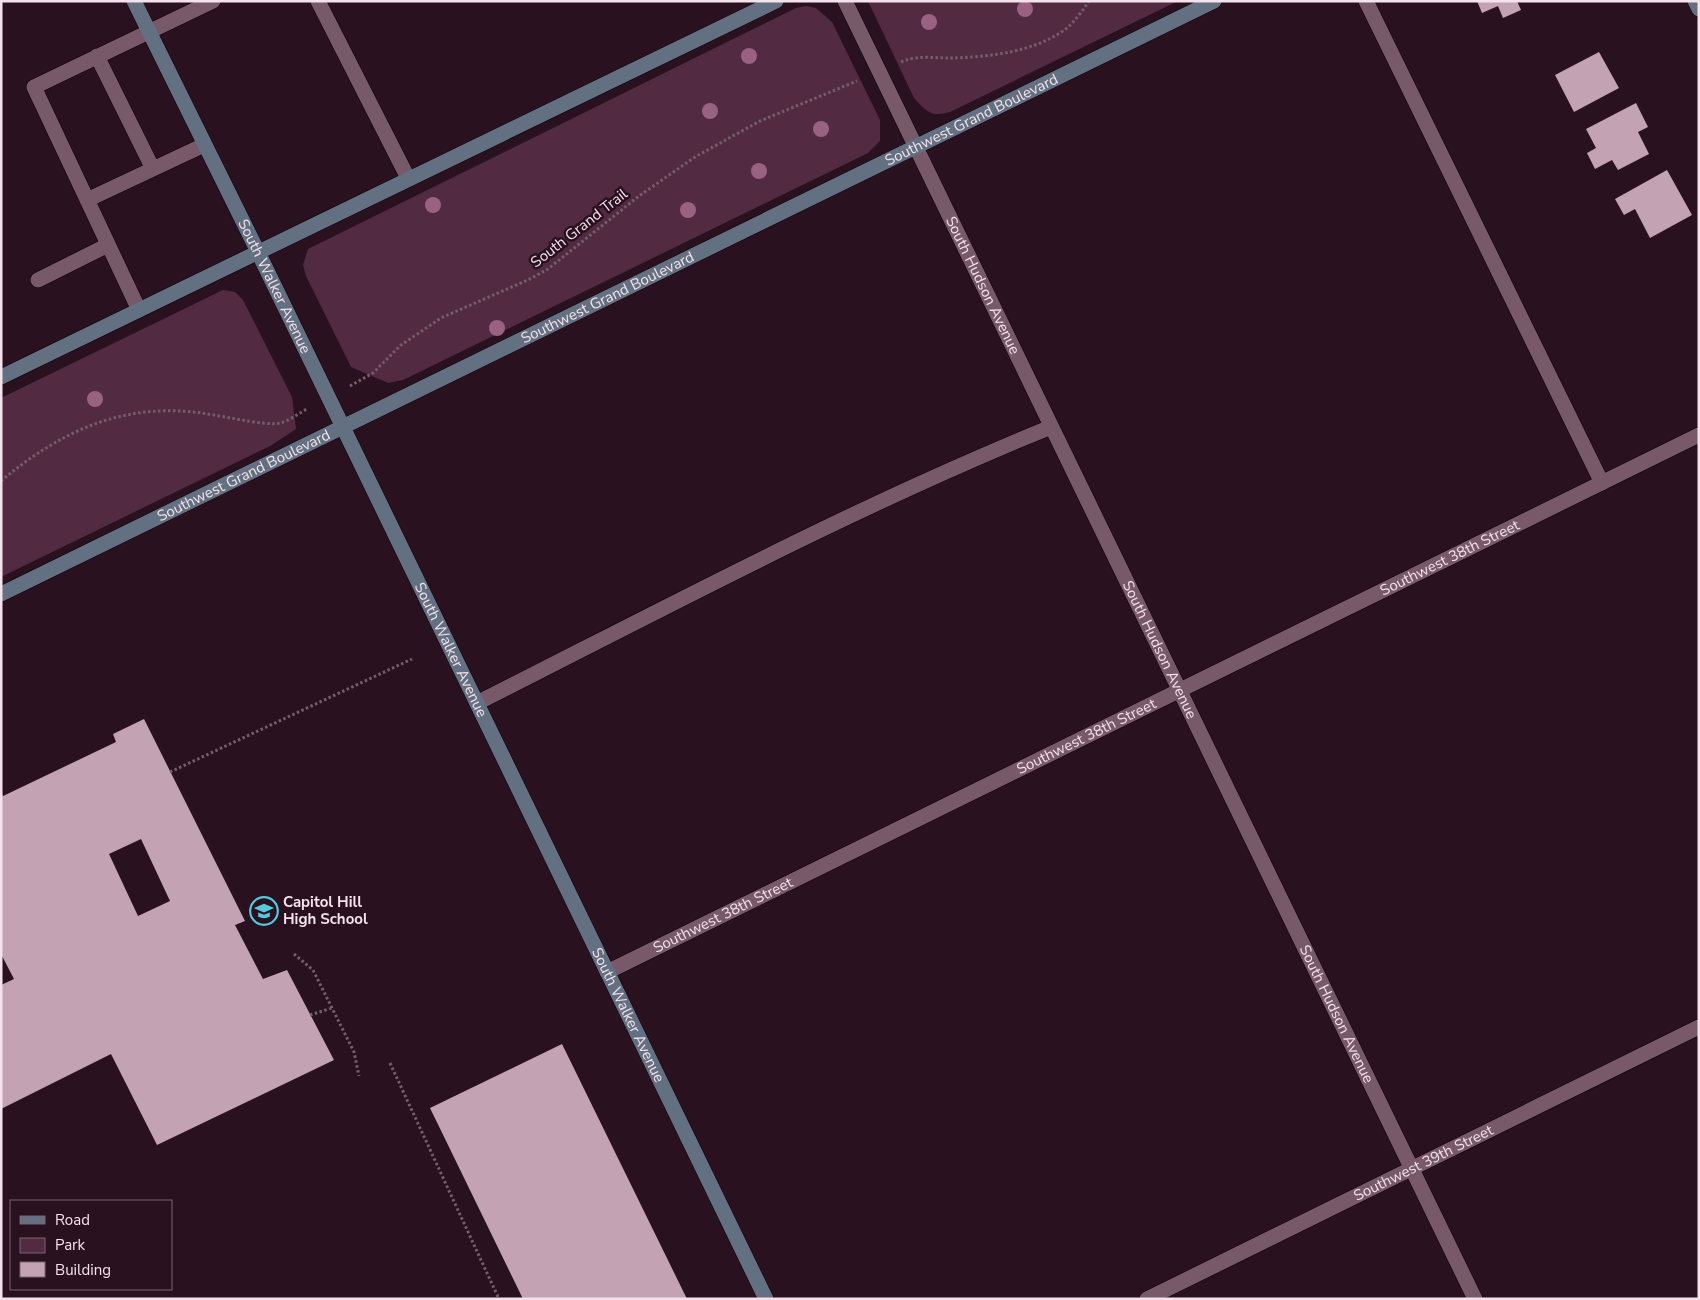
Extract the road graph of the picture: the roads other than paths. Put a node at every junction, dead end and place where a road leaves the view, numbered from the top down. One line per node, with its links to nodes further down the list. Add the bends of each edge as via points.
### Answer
1 (134, 1): 10 (street, South Walker Avenue)
2 (213, 1): 10 (street)
3 (318, 1): 15 (street)
4 (776, 1): 15 (street)
5 (845, 1): 13 (street, South Hudson Avenue)
6 (1214, 1): 13 (street, Southwest Grand Boulevard)
7 (1366, 1): 25 (street)
8 (1695, 1): 9 (street)
9 (1699, 9)
10 (148, 31): 11 (street); 12 (street, South Walker Avenue)
11 (97, 56): 14 (street); 16 (street, via 34,87)
12 (204, 144): 14 (street); 18 (street, South Walker Avenue)
13 (915, 146): 22 (street, Southwest Grand Boulevard); 23 (street, South Hudson Avenue)
14 (153, 169): 16 (street)
15 (408, 178): 18 (street)
16 (87, 200): 17 (street)
17 (108, 245): 19 (street); 20 (street)
18 (258, 252): 20 (street); 22 (street, South Walker Avenue)
19 (38, 280)
20 (139, 310): 21 (street)
21 (1, 378)
22 (342, 427): 26 (street, Southwest Grand Boulevard); 28 (street, South Walker Avenue)
23 (1052, 428): 27 (street, South Hudson Avenue); 28 (street, via 973,459 794,542)
24 (1699, 435): 25 (street, Southwest 38th Street)
25 (1602, 483): 27 (street, Southwest 38th Street)
26 (1, 594)
27 (1178, 690): 29 (street, Southwest 38th Street); 31 (street, South Hudson Avenue)
28 (477, 704): 29 (street, South Walker Avenue)
29 (607, 972): 32 (street, South Walker Avenue)
30 (1699, 1026): 31 (street, Southwest 39th Street)
31 (1411, 1168): 33 (street, Southwest 39th Street); 34 (street, South Hudson Avenue)
32 (766, 1299)
33 (1147, 1299)
34 (1475, 1299)

